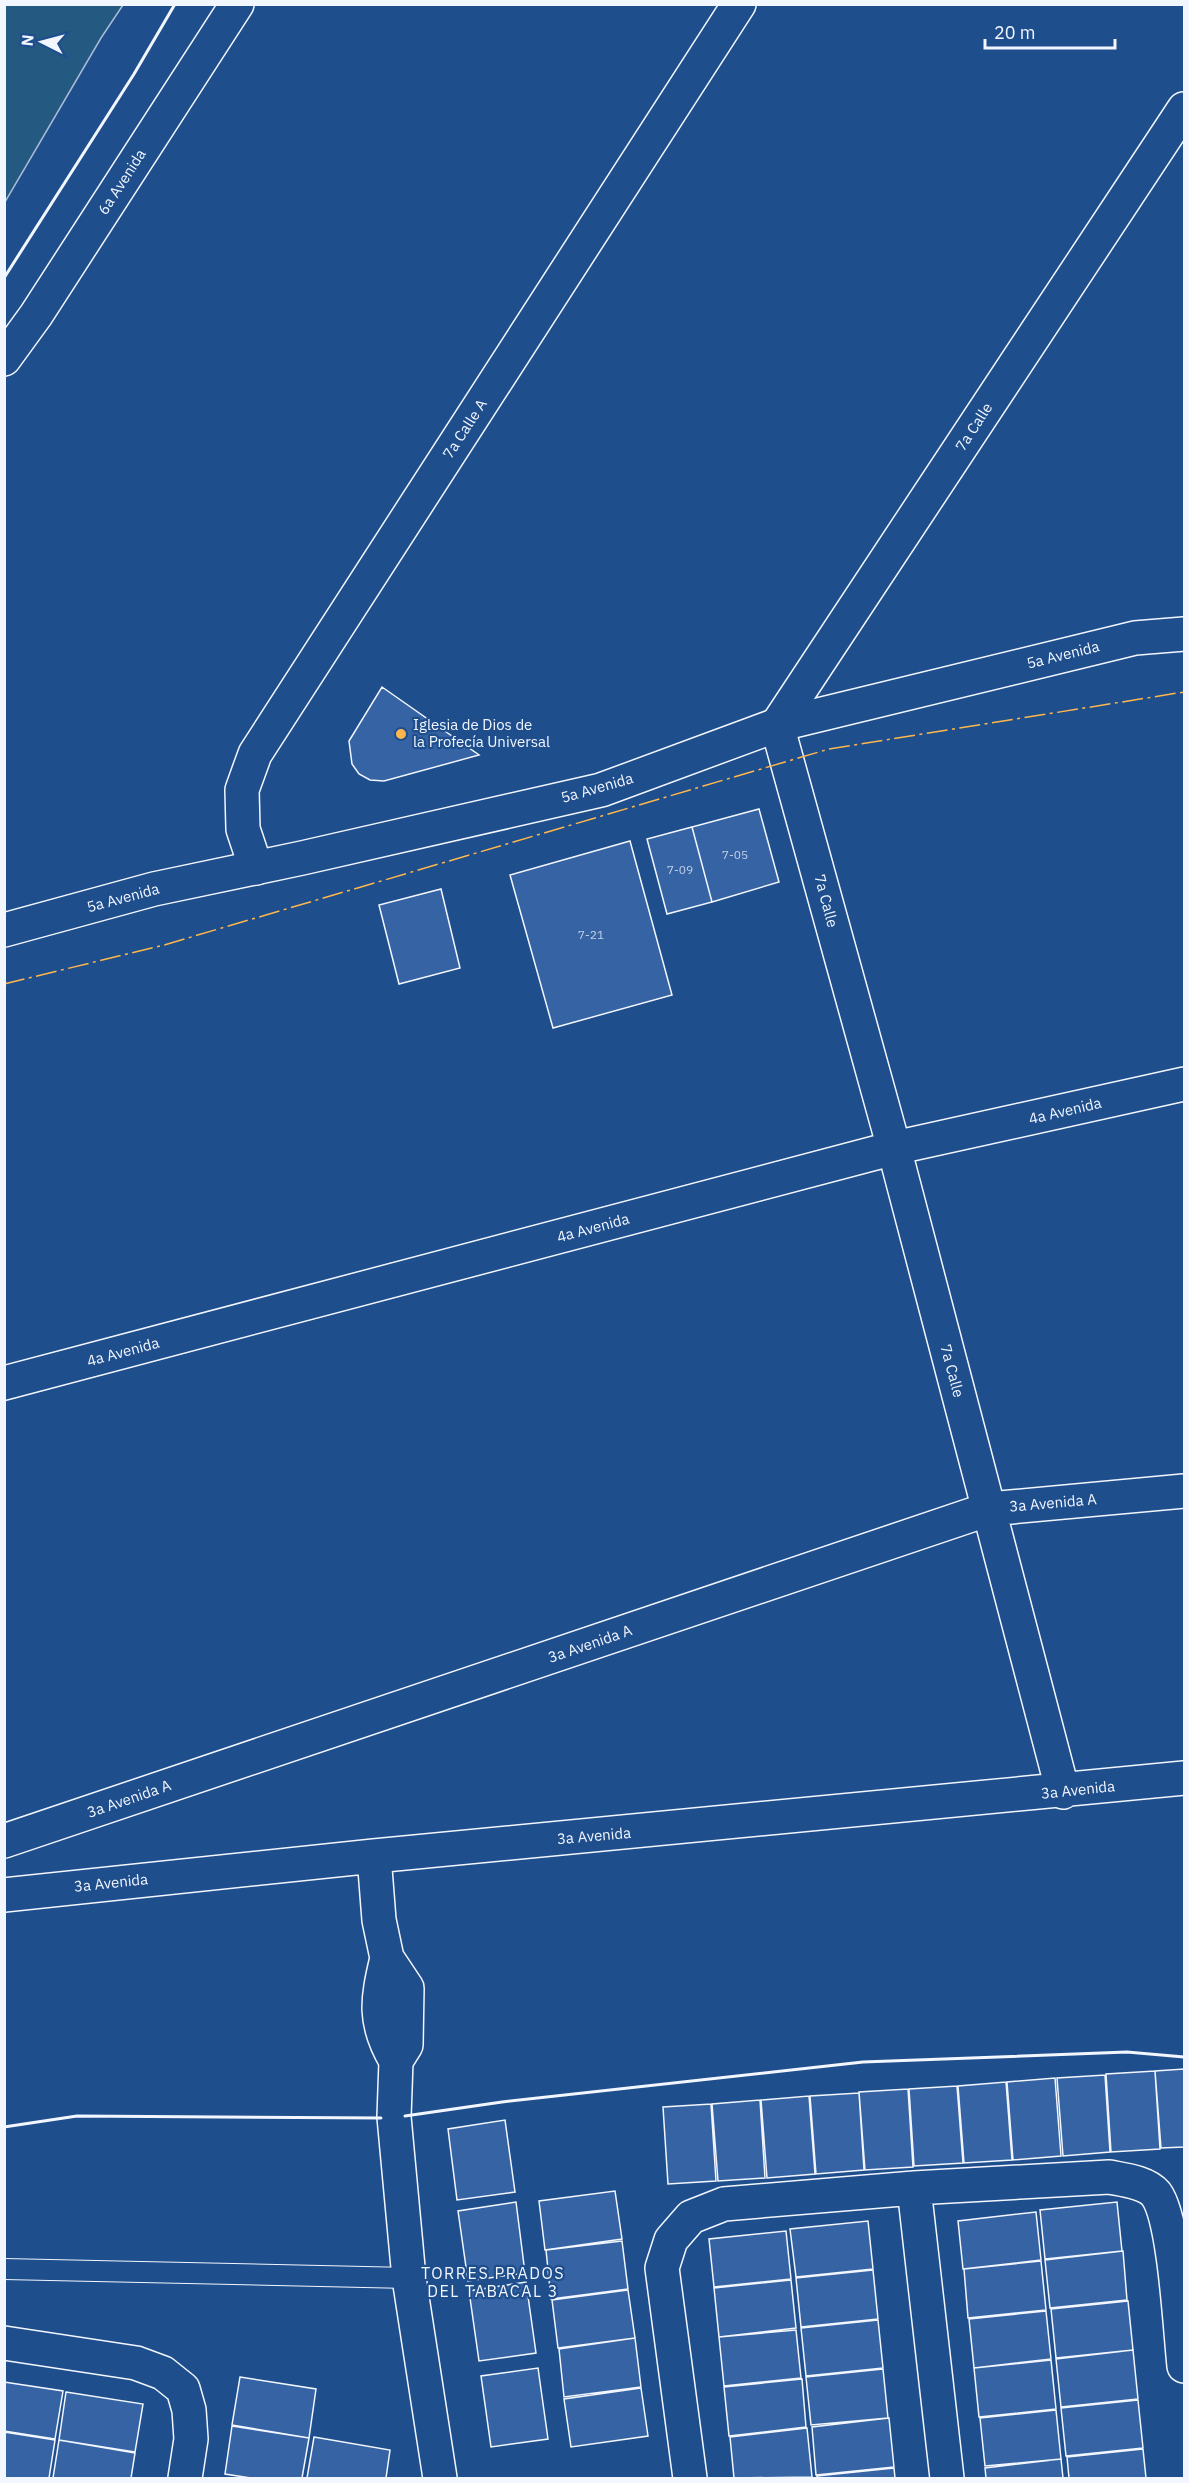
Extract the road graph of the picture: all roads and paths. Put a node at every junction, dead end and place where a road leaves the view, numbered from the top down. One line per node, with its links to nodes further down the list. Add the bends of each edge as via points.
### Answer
1 (237, 4): 4 (street, 6a Avenida)
2 (739, 4): 7 (street, 7a Calle A, via 255,754 242,790 243,829)
3 (1185, 109): 6 (street, 7a Calle)
4 (4, 359)
5 (1185, 634): 6 (street, 5a Avenida, via 1136,638)
6 (777, 725): 7 (street, 5a Avenida, via 602,790); 10 (street, 7a Calle)
7 (256, 868): 8 (street, 5a Avenida, via 154,889)
8 (4, 930)
9 (1185, 1084): 10 (street, 4a Avenida)
10 (894, 1148): 11 (street, 4a Avenida); 13 (street, 7a Calle)
11 (4, 1383)
12 (1185, 1491): 13 (street, 3a Avenida A)
13 (988, 1509): 15 (street, 7a Calle); 16 (street, 3a Avenida A)
14 (1185, 1779): 15 (street, 3a Avenida)
15 (1063, 1792): 17 (street, 3a Avenida)
16 (4, 1841)
17 (374, 1856): 18 (street, 3a Avenida); 21 (street, via 379,1920 390,1962 378,1997 379,2021 396,2061 394,2117)
18 (4, 1894)
19 (914, 2188): 23 (street, via 1109,2177 1134,2182 1155,2193 1165,2212 1170,2236); 26 (street, via 724,2205 691,2217 671,2240 662,2268); 27 (street)
20 (4, 2269): 21 (lane)
21 (409, 2278): 25 (street)
22 (4, 2343): 24 (street, via 136,2363 163,2373 183,2389 189,2410 191,2439)
23 (1185, 2366)
24 (185, 2478)
25 (440, 2478)
26 (690, 2478)
27 (947, 2478)

